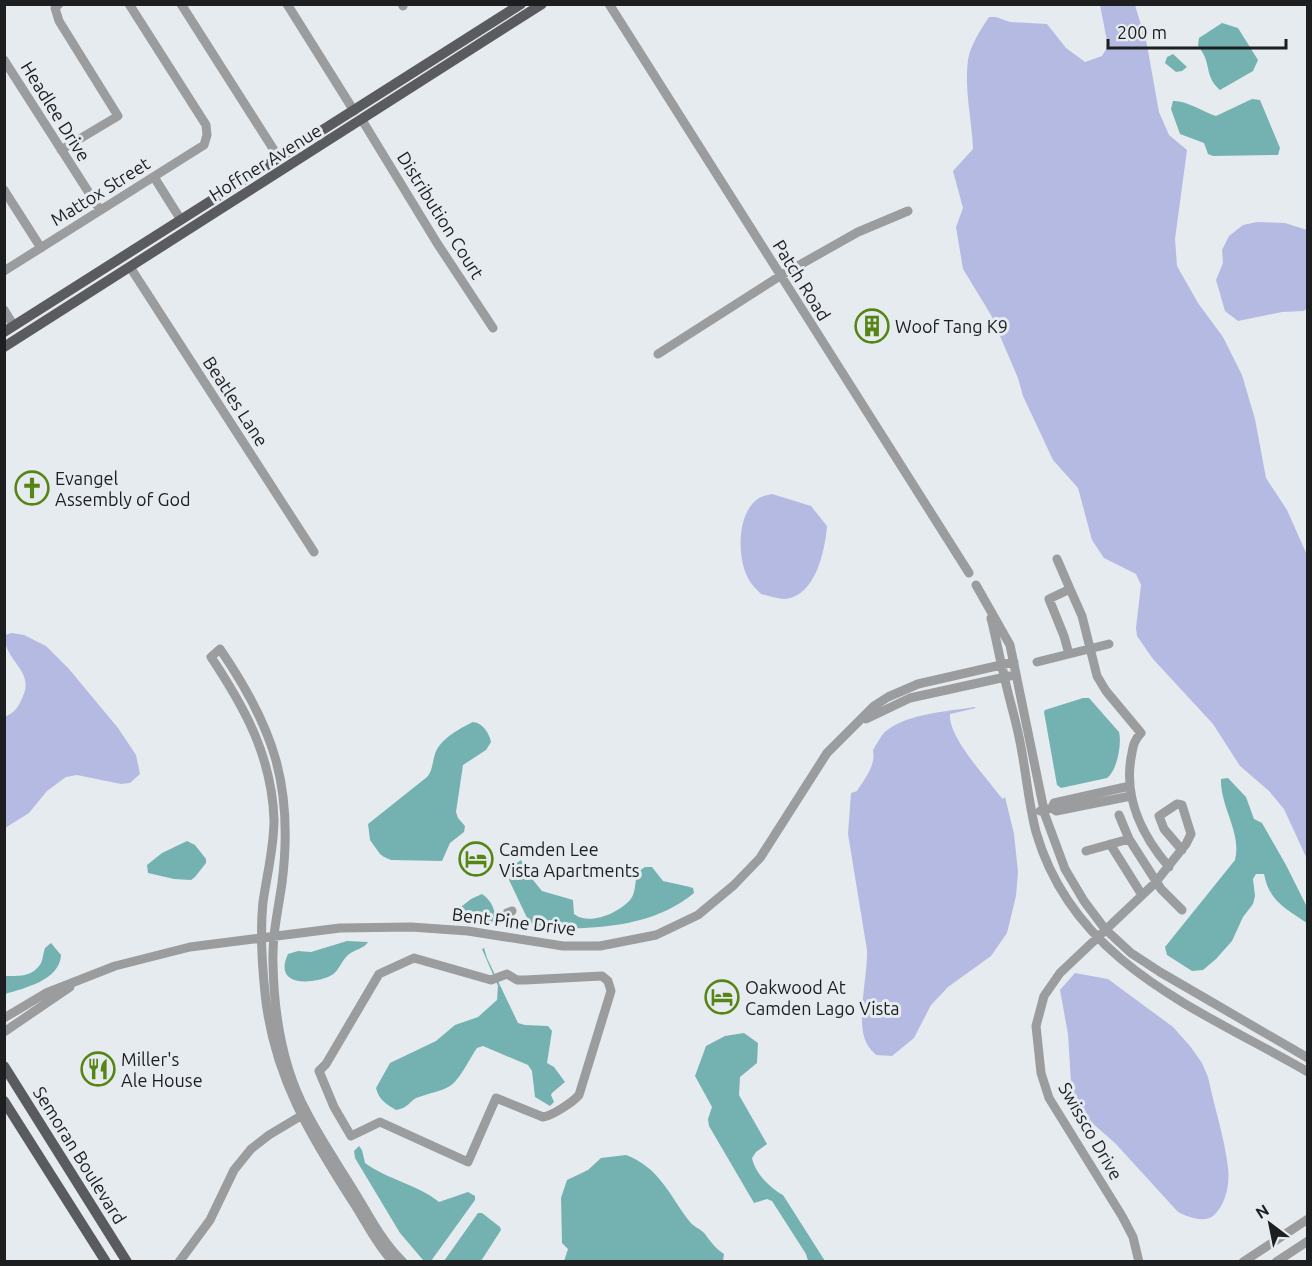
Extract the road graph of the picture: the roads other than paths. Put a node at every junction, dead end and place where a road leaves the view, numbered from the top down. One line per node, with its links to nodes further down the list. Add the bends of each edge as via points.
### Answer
1 (59, 4): 13 (street, via 55,8 59,21 118,116)
2 (129, 4): 16 (street, Mattox Street, via 206,125 204,145)
3 (181, 4): 14 (street)
4 (287, 4): 10 (street)
5 (521, 4): 9 (main road, Hoffner Avenue)
6 (542, 4): 11 (main road, Hoffner Avenue)
7 (609, 4): 25 (street, Patch Road)
8 (4, 60): 13 (street, Headlee Drive)
9 (386, 91): 10 (main road, Hoffner Avenue); 11 (main road, via 368,107)
10 (354, 111): 12 (main road, via 346,124); 14 (main road, Hoffner Avenue)
11 (362, 120): 12 (main road, Hoffner Avenue); 27 (street, Distribution Court)
12 (324, 143): 21 (main road, Hoffner Avenue)
13 (61, 150): 18 (street, Headlee Drive)
14 (279, 158): 15 (main road, Hoffner Avenue)
15 (251, 176): 20 (main road, Hoffner Avenue); 21 (main road, via 248,183 204,213)
16 (154, 177): 18 (street, Mattox Street); 20 (street)
17 (4, 190): 22 (street)
18 (100, 210): 22 (street, Mattox Street)
19 (908, 211): 25 (street, via 858,232)
20 (181, 220): 23 (main road, via 175,234 134,259); 28 (main road, Hoffner Avenue)
21 (200, 222): 23 (main road, Hoffner Avenue)
22 (41, 248): 24 (street, Mattox Street)
23 (130, 267): 29 (main road, Hoffner Avenue); 31 (street, Beatles Lane)
24 (4, 271)
25 (780, 276): 30 (street); 33 (street, Patch Road)
26 (4, 310): 28 (street)
27 (492, 328)
28 (9, 329)
29 (4, 347)
30 (658, 354)
31 (314, 552)
32 (1057, 559): 35 (street)
33 (969, 573)
34 (976, 585): 36 (street)
35 (1070, 589): 38 (street); 39 (street, via 1050,599)
36 (988, 607): 40 (street, via 1010,645); 42 (street)
37 (1109, 644): 38 (street)
38 (1090, 649): 39 (street); 48 (street, via 1097,676 1106,691 1141,733 1134,740)
39 (1069, 654): 41 (street)
40 (1014, 662): 42 (street, Bent Pine Drive); 43 (street)
41 (1037, 662)
42 (1001, 665): 44 (street); 45 (street, Bent Pine Drive, via 904,689 874,706)
43 (1017, 675): 44 (street, Bent Pine Drive); 49 (street)
44 (1004, 677): 45 (street, Bent Pine Drive, via 910,698); 50 (street)
45 (851, 728): 61 (street, Bent Pine Drive, via 813,772 760,858 698,915 656,935 600,946 562,946 468,931 411,927 340,928)
46 (277, 763): 47 (street); 47 (street, via 259,712 220,649 211,657 238,698); 61 (street, via 285,812 284,854 282,884)
47 (265, 765): 61 (street, via 274,820 263,903)
48 (1131, 791): 49 (street, via 1056,812); 56 (street, via 1145,834)
49 (1048, 809): 50 (street); 60 (street, via 1065,869)
50 (1032, 813): 62 (street, via 1048,865 1071,906)
51 (1119, 815): 52 (street)
52 (1129, 839): 53 (street); 57 (street)
53 (1110, 844): 55 (street); 58 (street)
54 (1182, 850): 54 (street, via 1191,834 1182,805 1177,804 1159,816 1164,829); 56 (street, Swissco Drive)
55 (1086, 851)
56 (1169, 867): 57 (street, Swissco Drive)
57 (1157, 881): 58 (street, Swissco Drive); 59 (street)
58 (1142, 895): 60 (street, Swissco Drive)
59 (1182, 910)
60 (1105, 929): 62 (street, Swissco Drive); 67 (street, via 1160,972)
61 (267, 937): 64 (street, Bent Pine Drive, via 190,947 115,966); 71 (street, via 279,1030)
62 (1096, 937): 69 (street, via 1131,969 1176,998); 81 (street, Swissco Drive, via 1060,973 1044,996 1036,1026 1041,1073 1049,1098 1133,1237)
63 (501, 976): 63 (street, via 507,974 517,980 602,976 608,981 611,991 576,1099 543,1118 496,1098 468,1162 380,1122 351,1136 319,1071 380,974 414,958 491,980)
64 (82, 979): 65 (street, Bent Pine Drive, via 46,993); 66 (street, Bent Pine Drive)
65 (4, 1018)
66 (4, 1032)
67 (1308, 1058)
68 (4, 1066): 78 (main road, Semoran Boulevard)
69 (1308, 1072)
70 (4, 1101): 73 (main road, Semoran Boulevard)
71 (304, 1114): 75 (street, via 251,1149 234,1170 210,1220); 79 (street, via 323,1156); 80 (street)
72 (1308, 1220): 82 (street)
73 (93, 1241): 76 (main road, Semoran Boulevard); 77 (main road)
74 (1308, 1241): 83 (street)
75 (177, 1261)
76 (106, 1262)
77 (111, 1262)
78 (127, 1262)
79 (393, 1262)
80 (403, 1262)
81 (1139, 1262)
82 (1243, 1262)
83 (1276, 1262)

